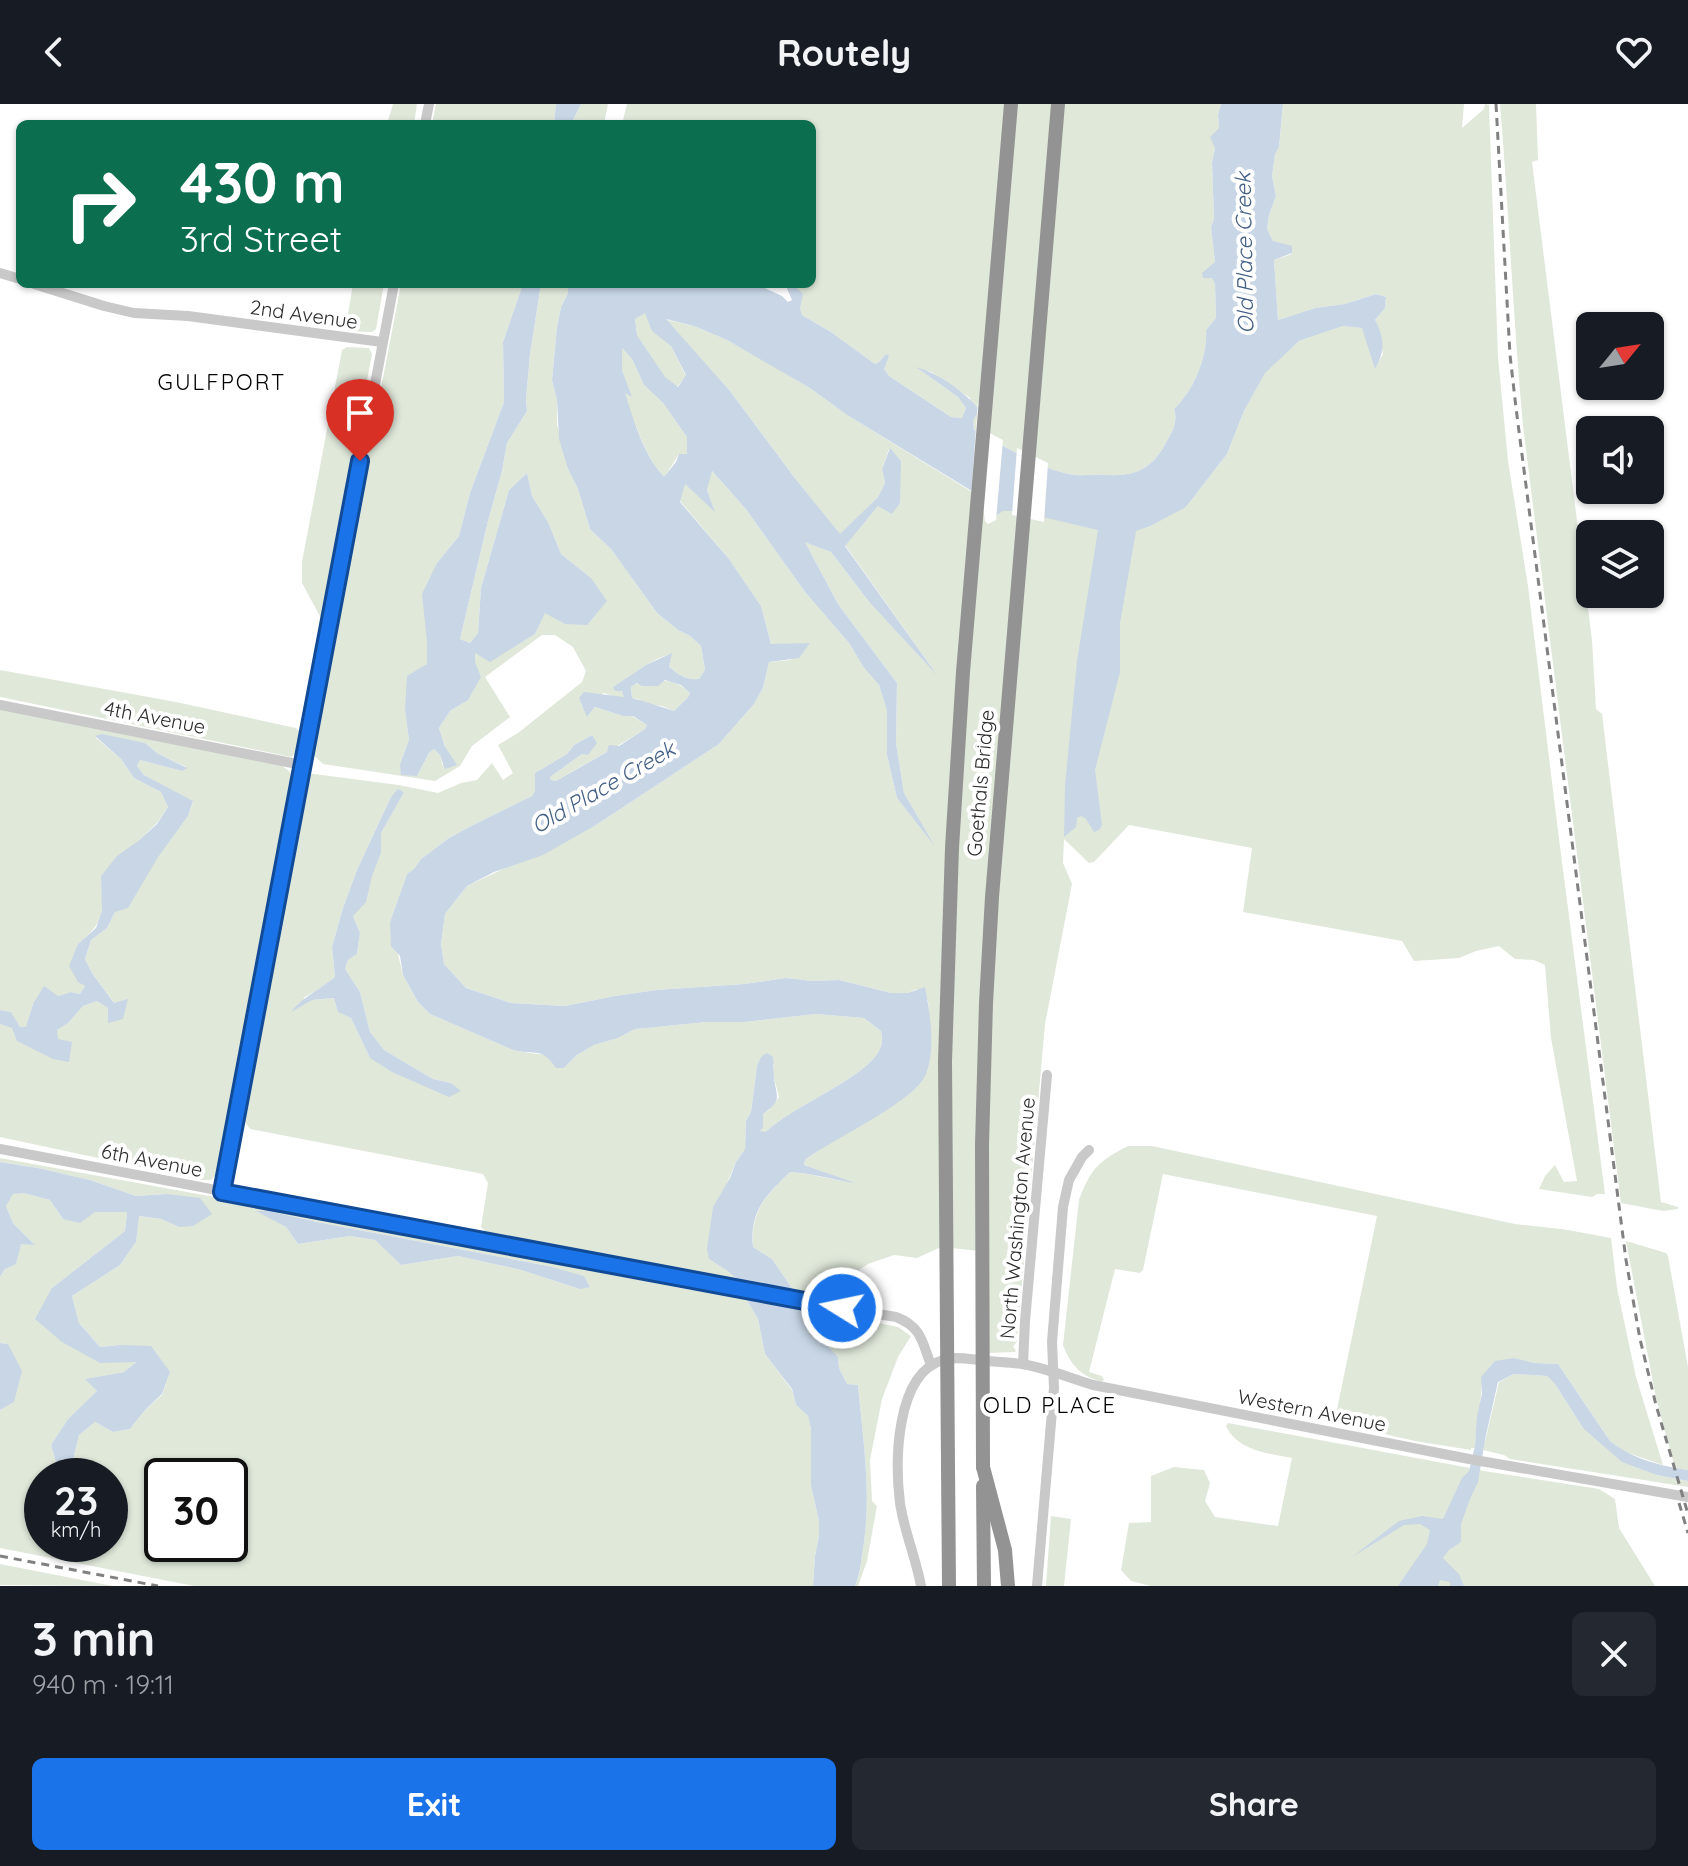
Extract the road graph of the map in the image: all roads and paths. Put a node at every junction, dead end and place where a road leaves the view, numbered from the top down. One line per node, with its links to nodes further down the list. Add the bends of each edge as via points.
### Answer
1 (1011, 104): 18 (highway, Goethals Bridge, bridge, via 951,860 945,1049)
2 (1058, 104): 15 (highway, Goethals Bridge, bridge, via 989,944 982,1156)
3 (47, 288): 5 (street, 2nd Avenue, via 134,313)
4 (393, 288): 5 (street)
5 (382, 342): 7 (street)
6 (0, 705): 7 (street, 4th Avenue)
7 (302, 765): 11 (street)
8 (1047, 1075): 12 (street, North Washington Avenue)
9 (0, 1149): 11 (street, 6th Avenue)
10 (1089, 1150): 14 (street, via 1066,1189)
11 (222, 1192): 13 (street, 6th Avenue, via 896,1317 917,1328)
12 (1023, 1364): 13 (street, Western Avenue, via 951,1358); 14 (street, Western Avenue)
13 (931, 1365): 17 (street, via 910,1391 898,1454 902,1513)
14 (1053, 1372): 16 (street, Western Avenue, via 1093,1385); 21 (street)
15 (983, 1467): 19 (highway); 20 (highway, via 1005,1550)
16 (1688, 1497)
17 (921, 1586)
18 (949, 1586)
19 (984, 1586)
20 (1008, 1586)
21 (1037, 1586)

